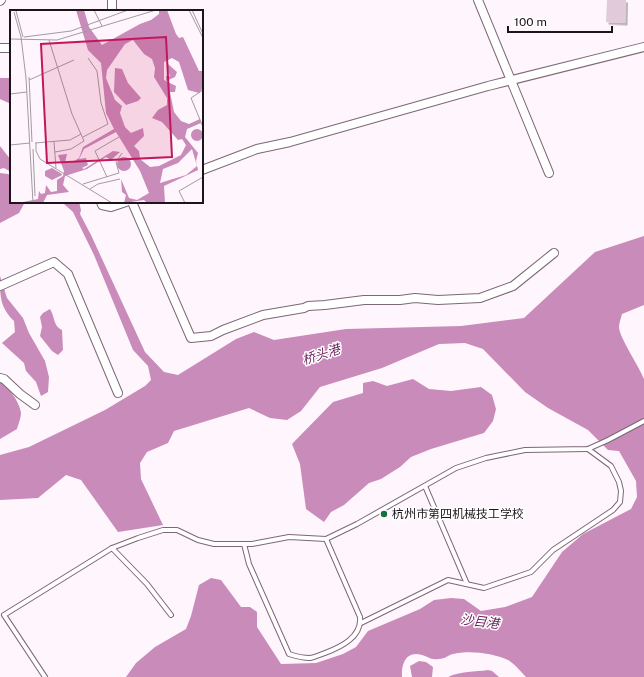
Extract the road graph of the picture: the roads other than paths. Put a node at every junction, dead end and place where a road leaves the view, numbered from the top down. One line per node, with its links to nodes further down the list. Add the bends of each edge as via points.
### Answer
1 (478, 0): 3 (street)
2 (644, 47): 3 (street)
3 (511, 81): 4 (street, via 257,149); 5 (street)
4 (203, 170)
5 (549, 173)
6 (100, 203): 7 (street, via 102,206 111,207)
7 (123, 203)
8 (132, 203): 9 (street, via 191,338 211,336 263,315 308,306 364,300 480,298 513,286)
9 (554, 252)
10 (0, 286): 12 (street, via 54,262 68,274)
11 (0, 378): 13 (street)
12 (118, 393)
13 (35, 404)
14 (644, 421): 15 (lane)
15 (588, 449): 16 (lane, via 525,450 486,458 456,468); 20 (lane, via 610,466 619,482 620,502 613,510 553,550 531,572 484,588)
16 (425, 486): 17 (lane); 20 (lane)
17 (326, 539): 18 (lane, via 289,537); 22 (lane)
18 (244, 544): 19 (lane, via 214,544 177,530 163,530); 22 (lane, via 249,564 288,654 311,658 338,648 352,639)
19 (112, 548): 21 (lane, via 147,584); 23 (lane, via 4,615)
20 (467, 584): 22 (lane, via 448,580)
21 (171, 615)
22 (361, 623)
23 (45, 677)

